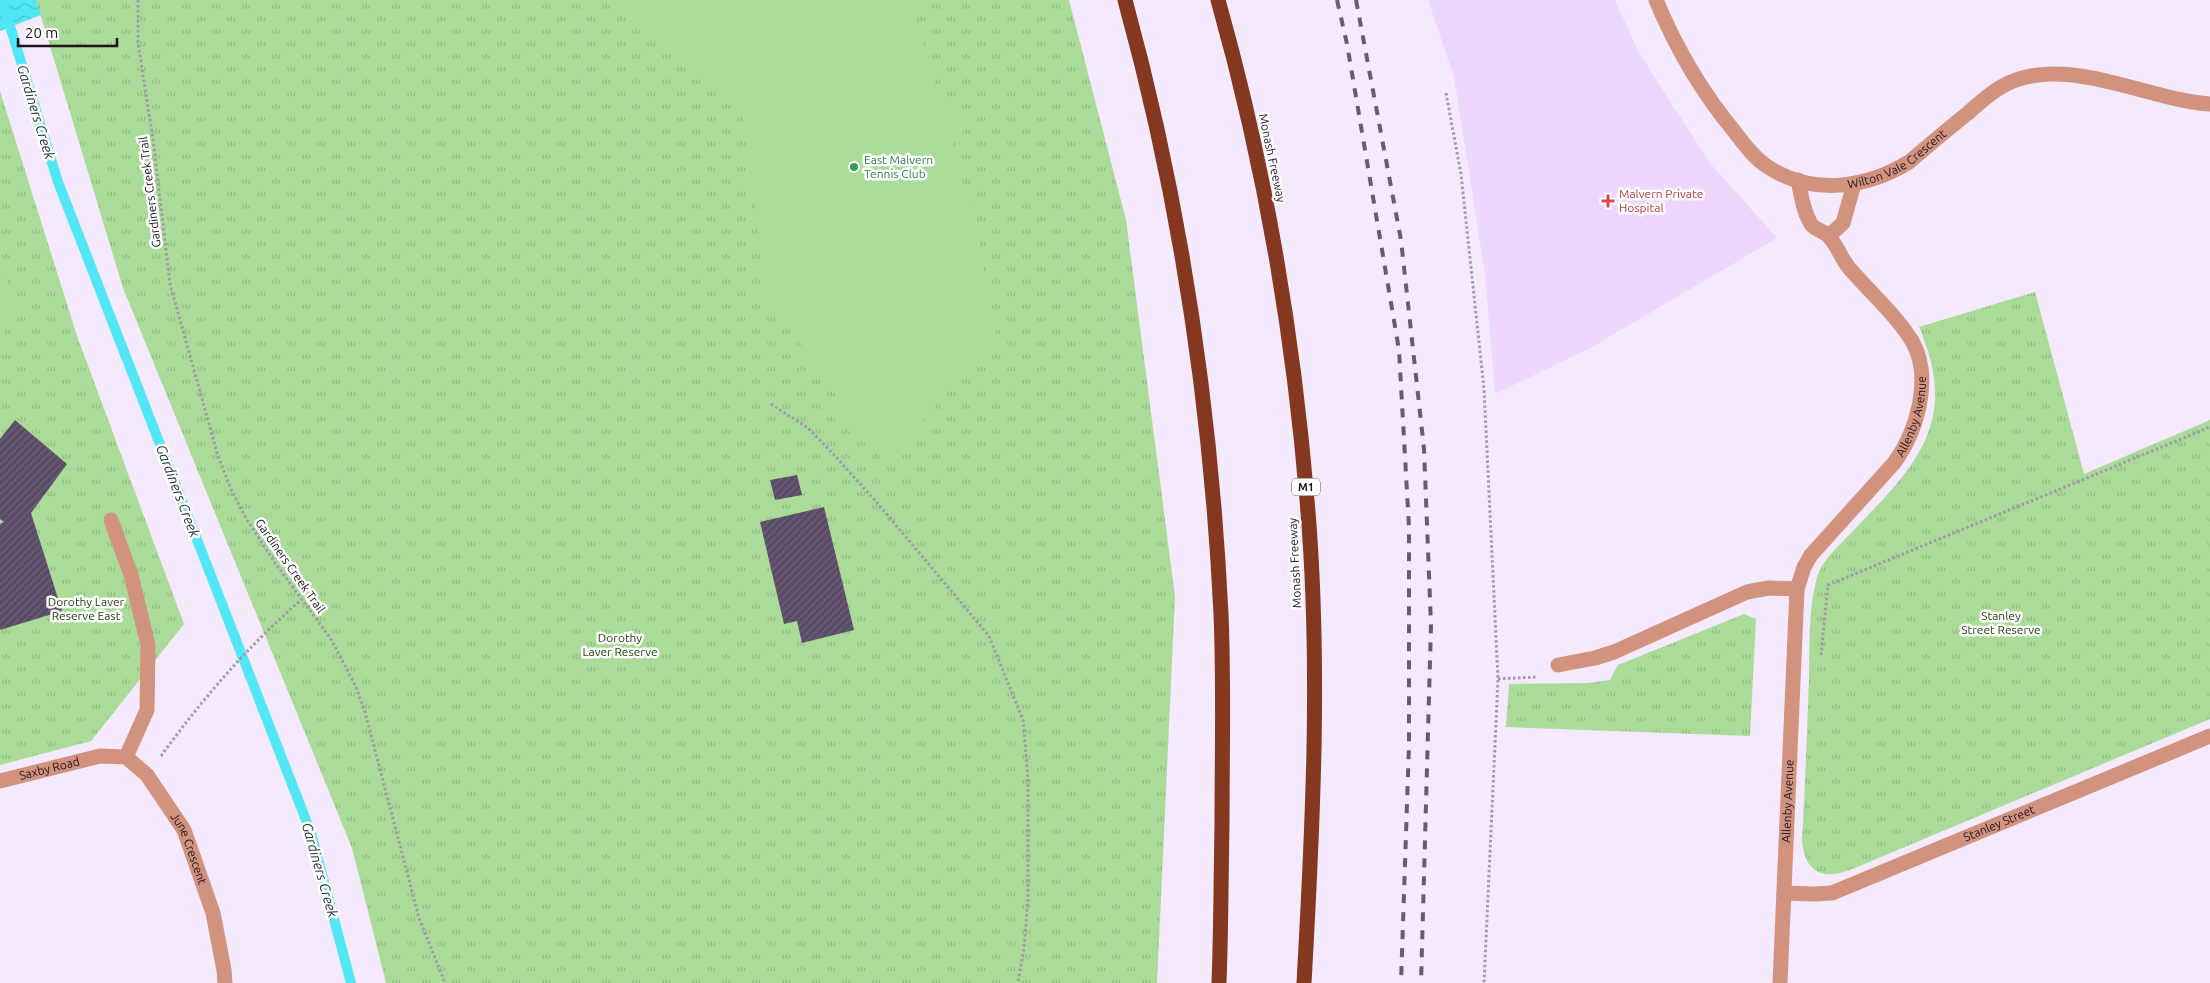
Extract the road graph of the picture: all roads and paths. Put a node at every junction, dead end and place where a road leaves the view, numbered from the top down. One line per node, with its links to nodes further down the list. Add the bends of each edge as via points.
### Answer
1 (138, 0): 14 (path, Gardiners Creek Trail, via 138,43 170,284 183,332 230,487 275,564)
2 (1126, 0): 26 (highway, via 1148,81 1184,263 1204,411 1221,615)
3 (1218, 0): 27 (highway, Monash Freeway / M1, via 1237,67 1274,244 1297,396 1308,502 1313,630 1313,762)
4 (1656, 0): 7 (street, Wilton Vale Crescent, via 1689,69 1725,120 1768,167)
5 (1446, 93): 17 (path, via 1460,174 1484,389)
6 (2210, 104): 8 (street, Wilton Vale Crescent, via 2082,76 2060,74 2019,79 1994,91 1909,162 1882,176)
7 (1798, 180): 8 (street, Wilton Vale Crescent, via 1826,185); 9 (street, Allenby Avenue, via 1812,225)
8 (1854, 184): 9 (street, via 1844,223)
9 (1829, 236): 13 (street, Allenby Avenue, via 1848,267 1913,343 1922,393 1914,430 1906,447 1811,555)
10 (771, 404): 25 (path, via 808,428 836,457 989,636 1023,720 1028,778 1028,898)
11 (2210, 427): 15 (path, via 1828,585 1821,657)
12 (111, 520): 19 (street, via 132,575 148,645 147,710)
13 (1797, 589): 16 (street, via 1769,588 1747,592 1614,652); 22 (street, Allenby Avenue)
14 (302, 599): 20 (path, via 240,657); 24 (path, Gardiners Creek Trail, via 332,639 356,687 419,918)
15 (1816, 657)
16 (1558, 665): 17 (path, via 1536,677)
17 (1498, 679): 28 (path)
18 (2210, 736): 22 (street, Stanley Street, via 1832,892)
19 (126, 757): 20 (street, June Crescent); 21 (street, Saxby Road, via 100,756)
20 (147, 775): 23 (street, June Crescent, via 184,830 213,913)
21 (0, 781)
22 (1784, 893): 29 (street, Allenby Avenue)
23 (225, 983)
24 (445, 983)
25 (1018, 983)
26 (1219, 983)
27 (1304, 983)
28 (1484, 983)
29 (1780, 983)

